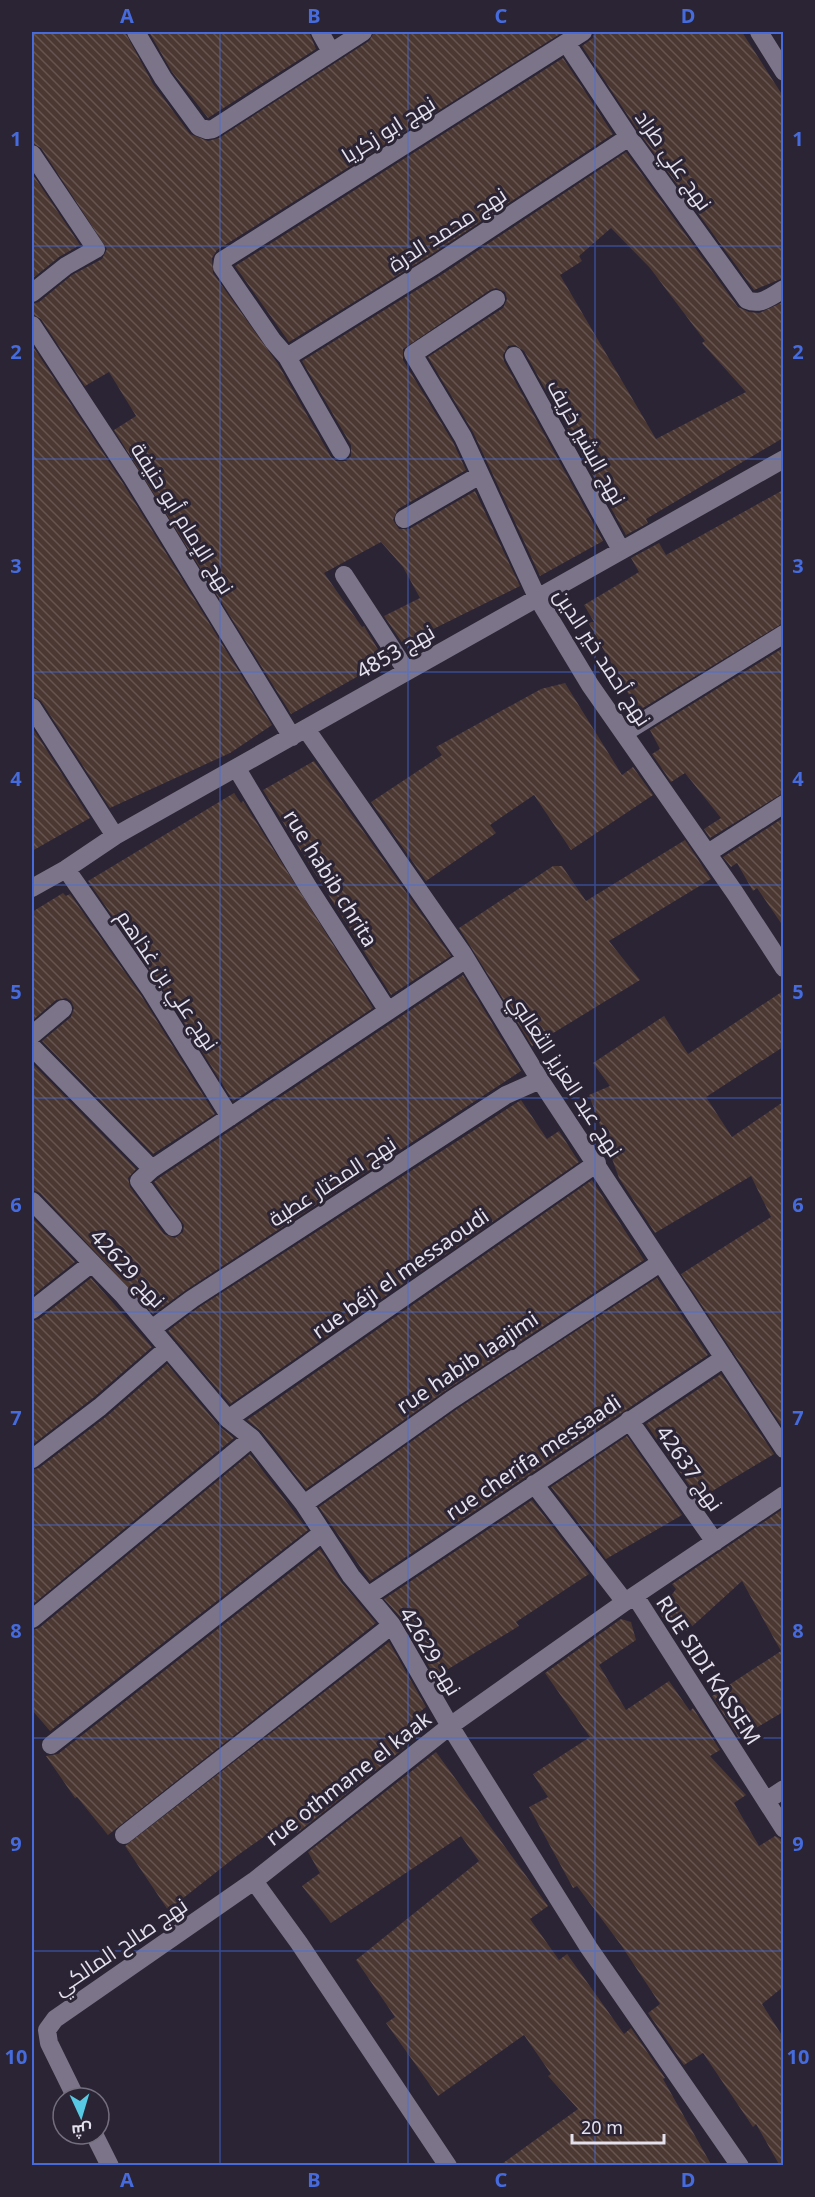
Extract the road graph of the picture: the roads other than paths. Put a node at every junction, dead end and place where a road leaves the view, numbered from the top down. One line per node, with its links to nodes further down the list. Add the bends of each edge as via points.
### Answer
1 (136, 32): 7 (street, via 163,78 200,127 207,130)
2 (320, 32): 7 (street)
3 (363, 32): 7 (street)
4 (583, 32): 6 (street, نهج ابو زكريا)
5 (759, 32): 8 (street)
6 (567, 44): 9 (street, نهج علي طراد); 16 (street, نهج ابو زكريا, via 227,255 222,267)
7 (330, 50)
8 (783, 72)
9 (629, 137): 11 (street, نهج علي طراد, via 747,300 762,301); 16 (street, نهج محمد الدرة)
10 (32, 154): 12 (street, via 96,249)
11 (783, 289)
12 (32, 293)
13 (496, 299): 19 (street, نهج أحمد خير الدين, via 413,354 463,437)
14 (32, 325): 27 (street, نهج الإمام أبو حنيفة)
15 (514, 356): 21 (street, نهج البشير خريف)
16 (287, 357): 17 (street)
17 (341, 451)
18 (783, 459): 21 (street, نهج 4853)
19 (480, 475): 20 (street); 23 (street, نهج أحمد خير الدين)
20 (404, 519)
21 (621, 550): 23 (street, نهج 4853)
22 (344, 575): 25 (street)
23 (537, 597): 25 (street, نهج 4853); 28 (street, نهج أحمد خير الدين)
24 (783, 634): 28 (street)
25 (406, 670): 27 (street, نهج 4853)
26 (32, 707): 31 (street)
27 (299, 733): 29 (street, نهج 4853); 35 (street, نهج عبد العزيز الثعالبي)
28 (624, 733): 32 (street, نهج أحمد خير الدين)
29 (237, 769): 31 (street, نهج 4853); 38 (street, rue habib chrita)
30 (783, 804): 32 (street)
31 (115, 836): 33 (street, نهج 4853)
32 (708, 853): 36 (street, نهج أحمد خير الدين)
33 (66, 869): 34 (street, نهج 4853); 42 (street, نهج علي بن غذاهم, via 150,989)
34 (32, 888)
35 (466, 959): 38 (street); 41 (street, نهج عبد العزيز الثعالبي)
36 (781, 959)
37 (63, 1009): 39 (street)
38 (388, 1011): 42 (street)
39 (32, 1035)
40 (32, 1047): 44 (street)
41 (540, 1080): 43 (street, نهج عبد العزيز الثعالبي); 50 (street, نهج المختار عطية, via 506,1095)
42 (230, 1117): 44 (street)
43 (597, 1163): 48 (street, نهج عبد العزيز الثعالبي); 53 (street, rue béji el messaoudi)
44 (152, 1170): 46 (street, via 139,1181)
45 (32, 1201): 47 (street, نهج 42629)
46 (173, 1227)
47 (92, 1263): 49 (street); 50 (street, نهج 42629)
48 (660, 1263): 52 (street, نهج عبد العزيز الثعالبي); 60 (street, rue habib laajimi, via 471,1386)
49 (32, 1310)
50 (153, 1328): 51 (street, نهج 42629)
51 (168, 1348): 53 (street, نهج 42629); 57 (street)
52 (724, 1358): 54 (street, rue cherifa messaadi); 56 (street, نهج عبد العزيز الثعالبي)
53 (228, 1419): 55 (street, نهج 42629)
54 (629, 1420): 58 (street, rue cherifa messaadi); 62 (street, نهج 42637)
55 (252, 1438): 60 (street, نهج 42629); 65 (street)
56 (783, 1449)
57 (32, 1459)
58 (534, 1484): 63 (street, rue cherifa messaadi); 64 (street, RUE SIDI KASSEM)
59 (783, 1495): 62 (street, rue othmane el kaak)
60 (303, 1504): 61 (street, نهج 42629)
61 (322, 1533): 63 (street, نهج 42629); 68 (street)
62 (715, 1542): 64 (street, rue othmane el kaak)
63 (368, 1596): 66 (street, نهج 42629)
64 (630, 1599): 67 (street, rue othmane el kaak); 70 (street, RUE SIDI KASSEM)
65 (32, 1618)
66 (392, 1625): 67 (street, نهج 42629); 72 (street)
67 (450, 1726): 73 (street, rue othmane el kaak); 78 (street, نهج 42629, via 589,1948)
68 (51, 1745)
69 (783, 1789): 70 (street)
70 (766, 1801): 71 (street, RUE SIDI KASSEM)
71 (783, 1828)
72 (124, 1835)
73 (254, 1881): 74 (street, نهج صالح المالكي, via 54,2019 47,2031 49,2043); 77 (street)
74 (70, 2086)
75 (100, 2146): 76 (street)
76 (110, 2166)
77 (448, 2166)
78 (740, 2166)

